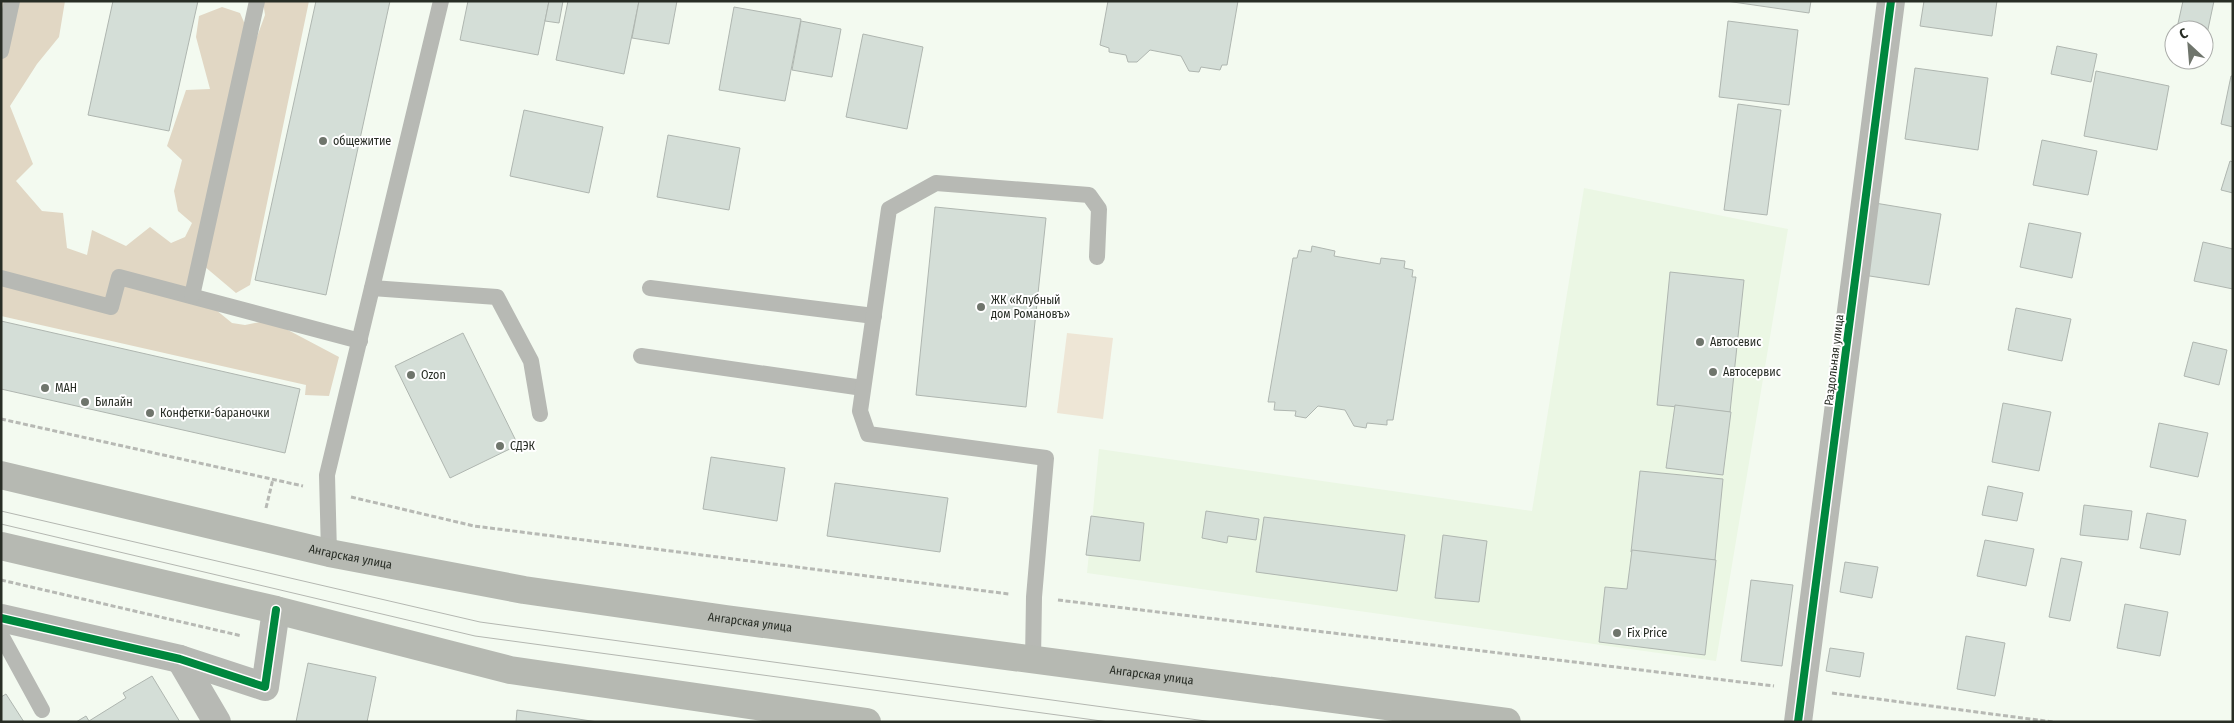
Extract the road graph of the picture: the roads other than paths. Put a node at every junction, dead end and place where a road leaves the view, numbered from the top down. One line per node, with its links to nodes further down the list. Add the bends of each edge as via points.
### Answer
1 (12, 1): 5 (lane)
2 (256, 1): 10 (lane)
3 (441, 1): 8 (lane)
4 (1892, 1): 29 (street, Раздольная улица)
5 (1, 51)
6 (1097, 257): 11 (lane, via 1099,209 1089,195 936,183 888,209)
7 (1, 278): 10 (lane, via 111,307 120,277)
8 (372, 288): 12 (lane); 15 (lane, via 497,297 531,361)
9 (650, 288): 11 (lane)
10 (192, 296): 12 (lane)
11 (874, 316): 14 (lane)
12 (360, 341): 18 (lane, via 327,475)
13 (641, 356): 14 (lane)
14 (863, 388): 23 (lane, via 860,411 868,434 1046,458 1034,597)
15 (540, 414)
16 (1, 475): 18 (main road, Ангарская улица)
17 (1, 546): 19 (main road)
18 (329, 553): 23 (main road, Ангарская улица, via 524,590)
19 (276, 610): 22 (street, via 265,687); 25 (main road, via 510,670)
20 (1, 618): 22 (street)
21 (1, 635): 24 (lane)
22 (180, 659): 26 (street)
23 (1033, 660): 28 (main road, Ангарская улица)
24 (42, 710)
25 (818, 719): 27 (main road)
26 (217, 722)
27 (867, 722)
28 (1507, 722)
29 (1798, 722)

